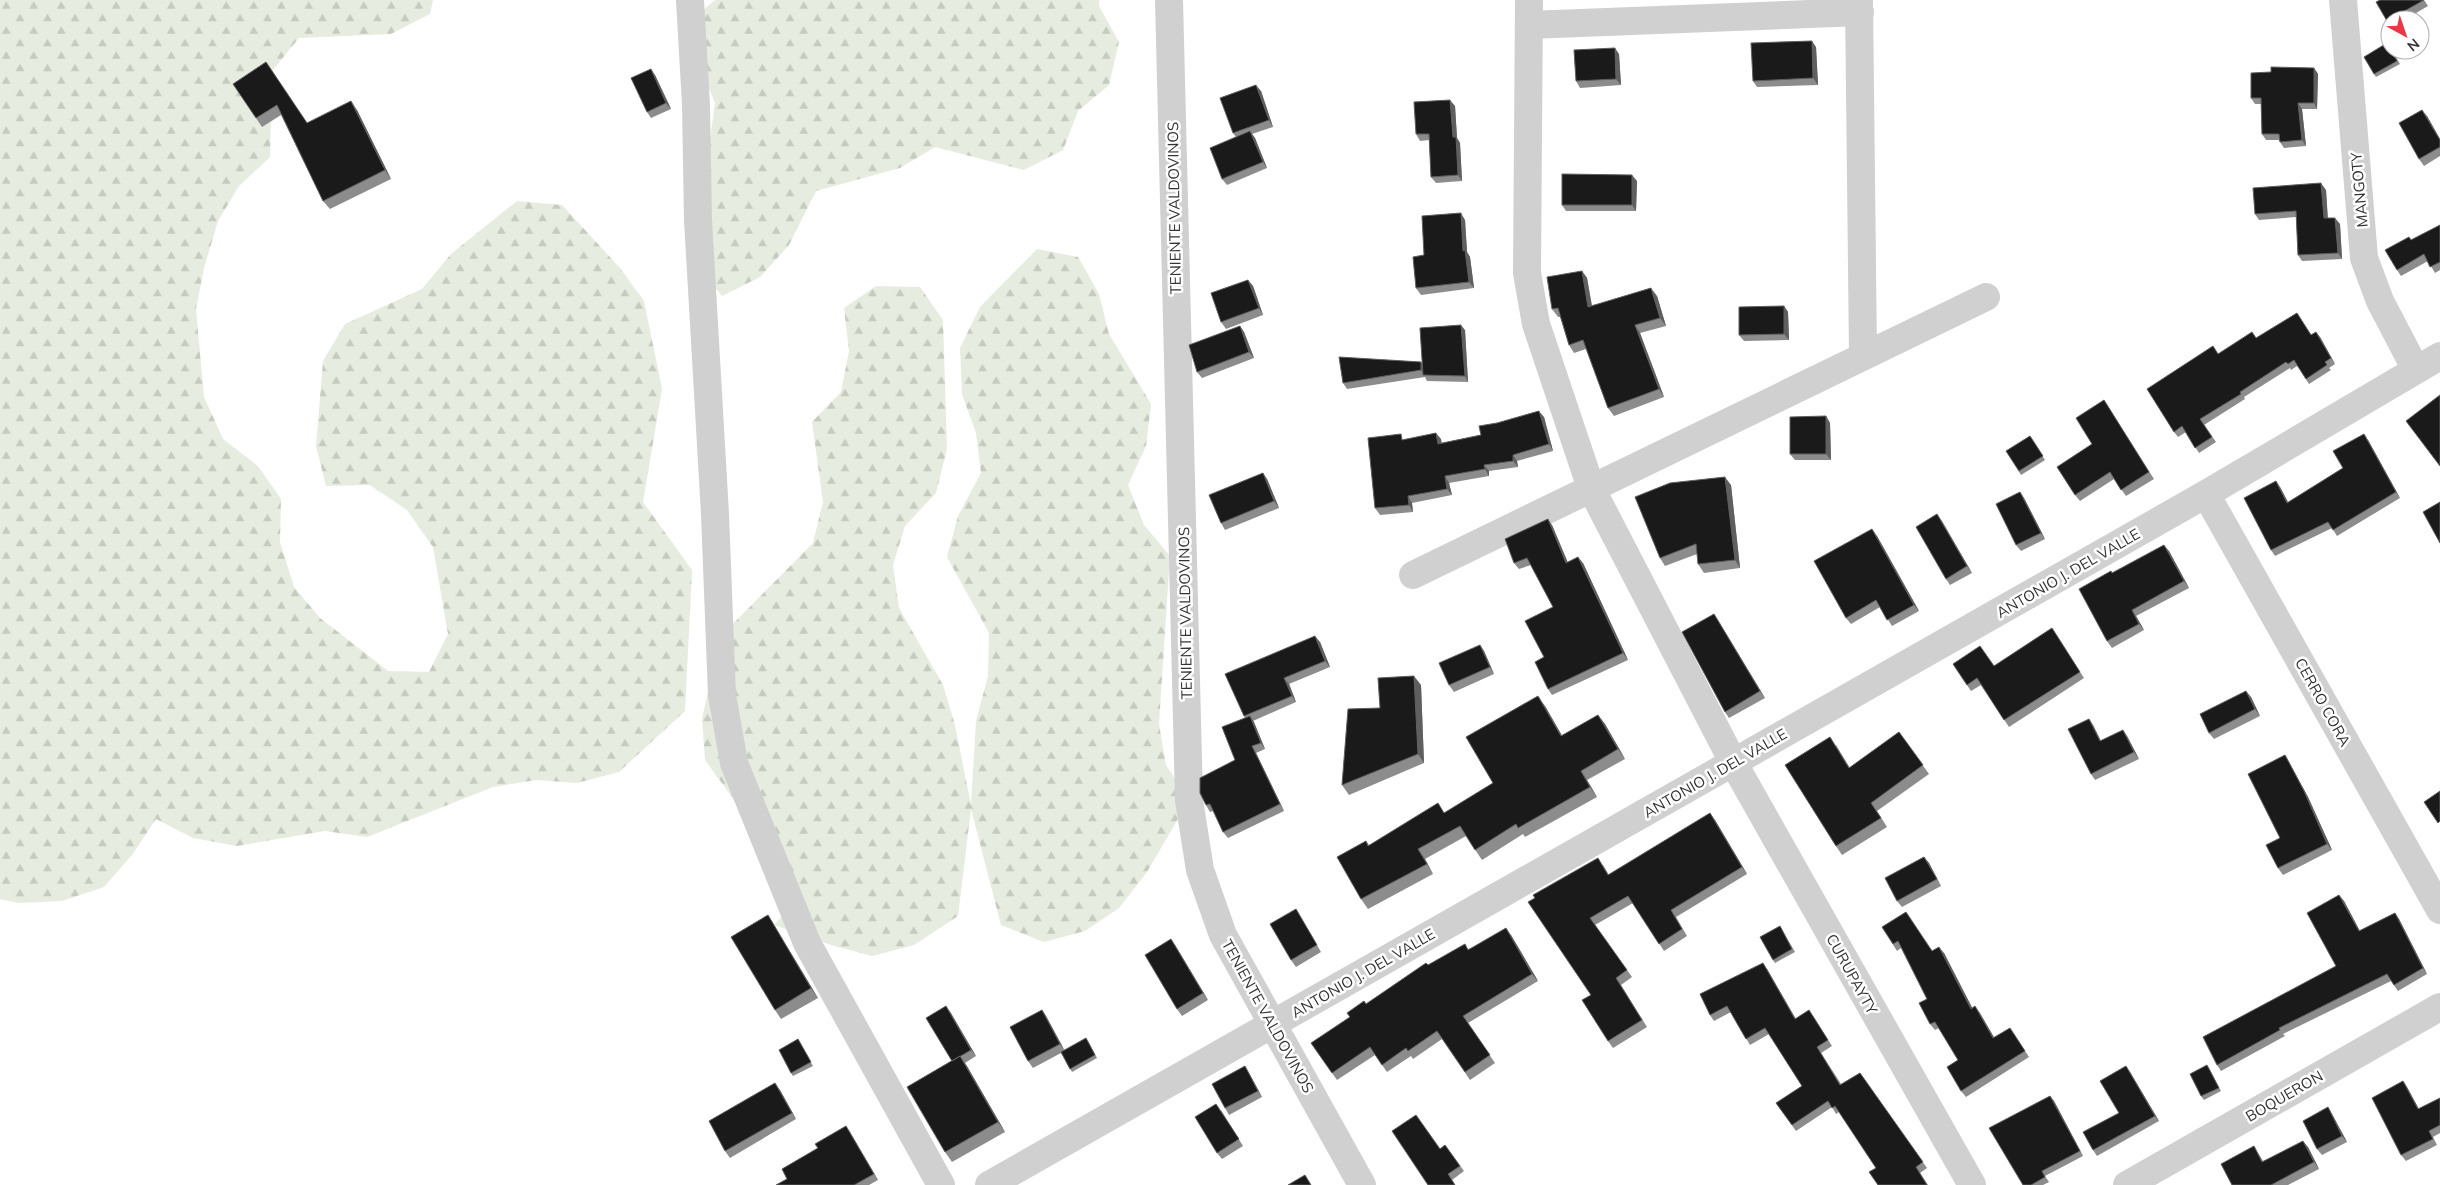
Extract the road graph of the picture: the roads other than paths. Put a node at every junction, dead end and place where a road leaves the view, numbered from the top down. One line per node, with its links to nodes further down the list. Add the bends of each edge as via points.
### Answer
1 (690, 0): 17 (street, via 722,695 734,763 807,943)
2 (1169, 0): 16 (street, TENIENTE VALDOVINOS, via 1189,800 1200,870 1224,935)
3 (2342, 0): 9 (street, MANGOTY, via 2364,258 2380,301)
4 (1859, 6): 5 (street); 7 (street)
5 (1529, 12): 10 (street, CURUPAYTY, via 1527,273 1536,324)
6 (1986, 297): 7 (street)
7 (1864, 356): 10 (street)
8 (2440, 356): 9 (street, ANTONIO J. DEL VALLE)
9 (2416, 370): 11 (street, ANTONIO J. DEL VALLE)
10 (1591, 488): 12 (street); 13 (street, CURUPAYTY)
11 (2206, 494): 13 (street, ANTONIO J. DEL VALLE); 14 (street, CERRO CORA)
12 (1413, 575)
13 (1733, 762): 16 (street, ANTONIO J. DEL VALLE); 20 (street, CURUPAYTY)
14 (2440, 910)
15 (2440, 1007): 21 (street, BOQUERON)
16 (1272, 1025): 18 (street, ANTONIO J. DEL VALLE); 19 (street, TENIENTE VALDOVINOS)
17 (941, 1185)
18 (989, 1185)
19 (1362, 1185)
20 (1972, 1185)
21 (2127, 1185)

